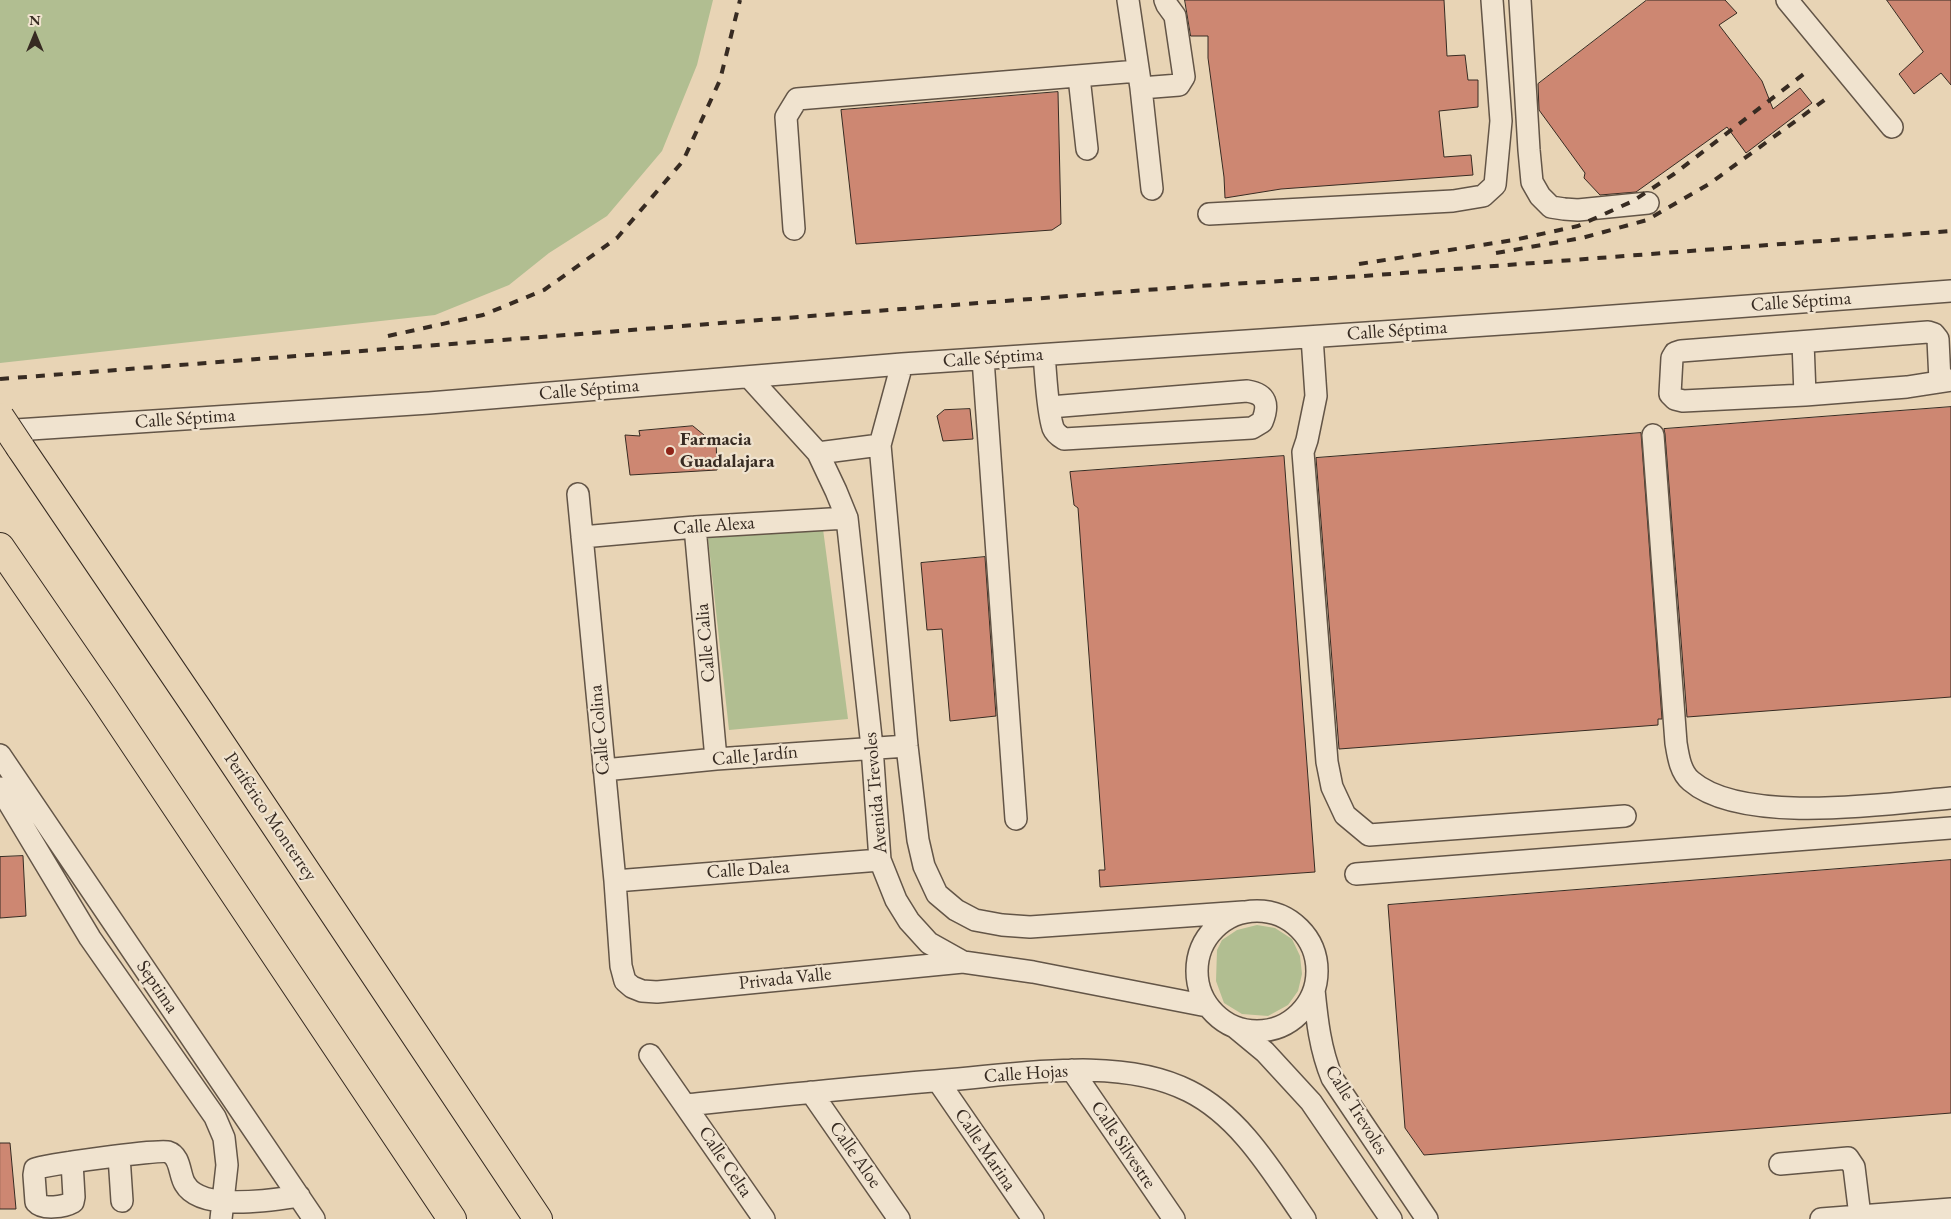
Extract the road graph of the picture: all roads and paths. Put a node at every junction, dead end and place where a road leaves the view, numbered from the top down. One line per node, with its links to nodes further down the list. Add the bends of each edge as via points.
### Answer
1 (1128, 0): 7 (street)
2 (1165, 0): 7 (street, via 1175,16 1184,77 1179,85)
3 (1492, 0): 12 (street, via 1501,121 1495,185 1483,196 1453,201)
4 (1520, 0): 11 (street, via 1528,150 1532,182 1540,196 1551,207 1564,210)
5 (1787, 0): 8 (street)
6 (1079, 77): 7 (street); 9 (street); 13 (street, via 797,99 786,116)
7 (1140, 79): 10 (street)
8 (1892, 127)
9 (1087, 149)
10 (1152, 189)
11 (1648, 203)
12 (1209, 214)
13 (794, 229)
14 (1951, 291): 15 (street, Calle Séptima)
15 (1312, 337): 17 (street, Calle Séptima); 41 (street, via 1316,396 1303,452 1326,762 1332,787 1345,815 1369,835)
16 (1804, 342): 21 (street, via 1928,332 1938,339); 22 (street); 22 (street, via 1687,350 1675,354 1671,365 1670,394 1683,401)
17 (1044, 355): 18 (street, Calle Séptima); 23 (street)
18 (983, 359): 19 (street, Calle Séptima); 42 (street)
19 (902, 364): 20 (street, Calle Séptima); 27 (street, Avenida Trevoles)
20 (750, 376): 25 (street, Calle Séptima); 28 (street, Avenida Trevoles)
21 (1945, 381): 22 (street)
22 (1805, 395)
23 (1050, 407): 23 (street, via 1053,429 1064,439 1074,440 1252,428 1262,422 1266,406 1264,398 1256,392 1247,391)
24 (0, 417): 25 (highway, Periférico Monterrey, bridge)
25 (18, 435): 68 (highway, Periférico Monterrey)
26 (1653, 435): 40 (street, via 1676,743 1680,764 1689,780 1710,794 1735,801 1797,808 1828,809)
27 (880, 445): 28 (street); 34 (street, Avenida Trevoles)
28 (818, 453): 30 (street, Avenida Trevoles)
29 (578, 494): 32 (street, Calle Colina)
30 (847, 518): 31 (street, Calle Alexa); 35 (street, Avenida Trevoles)
31 (695, 527): 32 (street, Calle Alexa); 37 (street, Calle Calia)
32 (582, 537): 38 (street, Calle Colina)
33 (0, 548): 67 (highway)
34 (907, 746): 35 (street, Calle Jardín); 47 (street, Avenida Trevoles, via 924,866 937,894 975,920 1030,927)
35 (872, 747): 37 (street, Calle Jardín); 44 (street, Avenida Trevoles)
36 (0, 755): 61 (street, Septima)
37 (716, 759): 38 (street, Calle Jardín)
38 (604, 770): 46 (street, Calle Colina)
39 (0, 788): 64 (street, via 90,938 215,1117 224,1138 227,1165)
40 (1951, 798)
41 (1625, 816)
42 (1016, 819)
43 (1951, 828): 45 (street)
44 (880, 860): 46 (street, Calle Dalea); 48 (street, Avenida Trevoles, via 896,900 909,921 929,943)
45 (1356, 874)
46 (615, 881): 49 (street, Calle Colina)
47 (1243, 912): 50 (street, via 1264,911 1278,915 1301,930 1312,948 1317,969); 51 (street, via 1217,925 1200,950 1196,979)
48 (963, 962): 49 (street, Privada Valle, via 657,992 632,987 625,981); 51 (street, Avenida Trevoles, via 1033,972)
49 (621, 966)
50 (1314, 990): 52 (street, via 1302,1010 1283,1025 1259,1031); 75 (street, Calle Trevoles, via 1319,1035 1332,1078)
51 (1207, 1006): 52 (street, via 1220,1019)
52 (1236, 1027): 74 (street, Calle Trevoles, via 1265,1052 1311,1102)
53 (650, 1055): 57 (street, Calle Celta)
54 (1072, 1070): 55 (street, Calle Hojas); 72 (street, Calle Silvestre); 73 (street, Calle Hojas, via 1146,1075 1173,1083 1206,1101 1224,1114 1252,1144)
55 (938, 1081): 56 (street, Calle Hojas); 71 (street, Calle Marina)
56 (811, 1092): 57 (street, Calle Hojas); 70 (street, Calle Aloe)
57 (686, 1105): 69 (street, Calle Celta)
58 (119, 1156): 59 (street); 62 (street); 64 (street, via 168,1152 175,1156 189,1190)
59 (72, 1162)
60 (1780, 1164): 65 (street, via 1848,1158 1854,1167)
61 (299, 1196): 64 (street); 66 (street, Septima)
62 (122, 1200)
63 (1951, 1208): 65 (street)
64 (222, 1210)
65 (1860, 1216): 76 (street)
66 (314, 1219)
67 (452, 1219)
68 (538, 1219)
69 (764, 1219)
70 (899, 1219)
71 (1032, 1219)
72 (1174, 1219)
73 (1305, 1219)
74 (1391, 1219)
75 (1427, 1219)
76 (1821, 1219)

